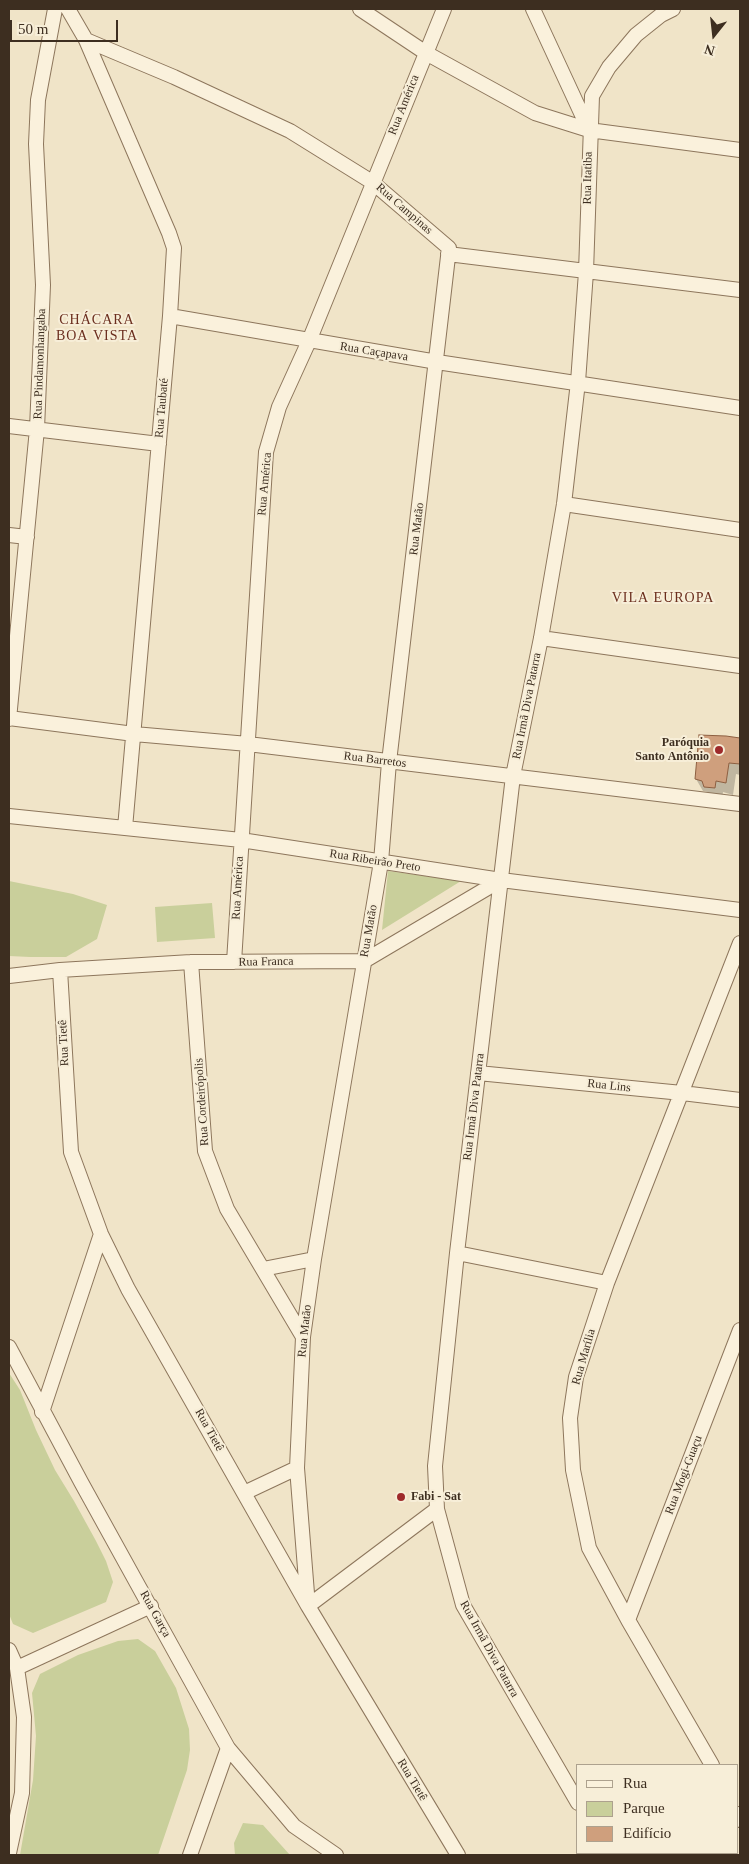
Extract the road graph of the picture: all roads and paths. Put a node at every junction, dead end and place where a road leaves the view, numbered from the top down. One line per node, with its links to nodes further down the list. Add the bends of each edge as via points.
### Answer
1 (54, 9): 21 (street, Rua Pindamonhangaba, via 38,108 36,144 42,285)
2 (68, 9): 7 (street, Rua Taubaté)
3 (360, 9): 8 (street)
4 (444, 9): 8 (street, Rua América)
5 (533, 9): 9 (street)
6 (673, 9): 9 (street, Rua Itatiba, via 636,35 609,67 592,96)
7 (86, 40): 11 (street, Rua Campinas, via 290,131); 15 (street, Rua Taubaté, via 174,248)
8 (426, 53): 9 (street, via 534,113); 11 (street, Rua América)
9 (589, 130): 10 (street); 13 (street, Rua Itatiba)
10 (740, 150)
11 (372, 182): 12 (street, Rua Campinas, via 449,248); 16 (street, Rua América)
12 (448, 254): 13 (street); 17 (street, Rua Matão)
13 (586, 272): 14 (street); 18 (street, Rua Itatiba)
14 (740, 290)
15 (170, 316): 16 (street, Rua Caçapava); 22 (street, Rua Taubaté)
16 (309, 341): 17 (street, Rua Caçapava); 31 (street, Rua América, via 279,408 266,452)
17 (437, 362): 18 (street, Rua Caçapava); 32 (street, Rua Matão)
18 (578, 382): 19 (street, Rua Caçapava); 23 (street, Rua Irmã Diva Patarra)
19 (740, 408)
20 (9, 426): 21 (street)
21 (38, 429): 22 (street); 26 (street, Rua Pindamonhangaba)
22 (159, 444): 30 (street, Rua Taubaté)
23 (564, 504): 24 (street); 27 (street, Rua Irmã Diva Patarra)
24 (740, 530)
25 (9, 535): 26 (street)
26 (27, 537): 29 (street, Rua Pindamonhangaba)
27 (541, 638): 28 (street); 33 (street, Rua Irmã Diva Patarra)
28 (740, 666)
29 (9, 718): 30 (street, Rua Barretos)
30 (134, 734): 31 (street, Rua Barretos); 36 (street, Rua Taubaté)
31 (248, 744): 32 (street, Rua Barretos); 37 (street, Rua América)
32 (389, 762): 33 (street, Rua Barretos); 38 (street, Rua Matão)
33 (513, 776): 34 (street, Rua Barretos); 39 (street, Rua Irmã Diva Patarra)
34 (740, 804)
35 (9, 816): 36 (street, Rua Ribeirão Preto)
36 (125, 828): 37 (street, Rua Ribeirão Preto)
37 (241, 840): 38 (street, Rua Ribeirão Preto); 44 (street, Rua América)
38 (381, 862): 39 (street, Rua Ribeirão Preto); 42 (street, Rua Matão)
39 (501, 880): 40 (street, Rua Ribeirão Preto); 42 (street); 47 (street, Rua Irmã Diva Patarra)
40 (740, 910)
41 (740, 943): 48 (street, Rua Marília)
42 (364, 961): 44 (street, Rua Franca); 52 (street, Rua Matão)
43 (192, 962): 44 (street, Rua Franca); 45 (street, Rua Franca); 53 (street, Rua Cordeirópolis, via 205,1151 227,1209)
44 (234, 962)
45 (60, 970): 46 (street, Rua Franca); 50 (street, Rua Tietê, via 71,1152)
46 (9, 976)
47 (478, 1073): 48 (street, Rua Lins); 51 (street, Rua Irmã Diva Patarra)
48 (682, 1093): 49 (street, Rua Lins); 54 (street, Rua Marília)
49 (740, 1100)
50 (101, 1234): 58 (street); 60 (street, Rua Tietê, via 128,1289)
51 (458, 1252): 54 (street); 61 (street, Rua Irmã Diva Patarra, via 435,1466)
52 (314, 1260): 53 (street); 56 (street, Rua Matão)
53 (263, 1269): 56 (street, Rua Cordeirópolis)
54 (607, 1283): 64 (street, Rua Marília, via 576,1377 570,1418 573,1470 590,1548)
55 (740, 1330): 64 (street, Rua Mogi-Guaçu)
56 (303, 1337): 59 (street, Rua Matão)
57 (9, 1347): 58 (street, Rua Garça)
58 (42, 1412): 62 (street, Rua Garça)
59 (296, 1468): 60 (street); 63 (street, Rua Matão)
60 (244, 1493): 63 (street, Rua Tietê)
61 (437, 1509): 63 (street); 69 (street, Rua Irmã Diva Patarra, via 463,1605)
62 (151, 1606): 66 (street); 67 (street, Rua Garça)
63 (308, 1606): 73 (street, Rua Tietê)
64 (628, 1620): 68 (street, Rua Marília)
65 (9, 1650): 66 (street)
66 (17, 1668): 70 (street, via 24,1717 22,1793)
67 (228, 1748): 71 (street); 72 (street, Rua Garça, via 294,1826)
68 (711, 1764)
69 (576, 1800)
70 (9, 1853)
71 (190, 1855)
72 (336, 1855)
73 (458, 1855)

